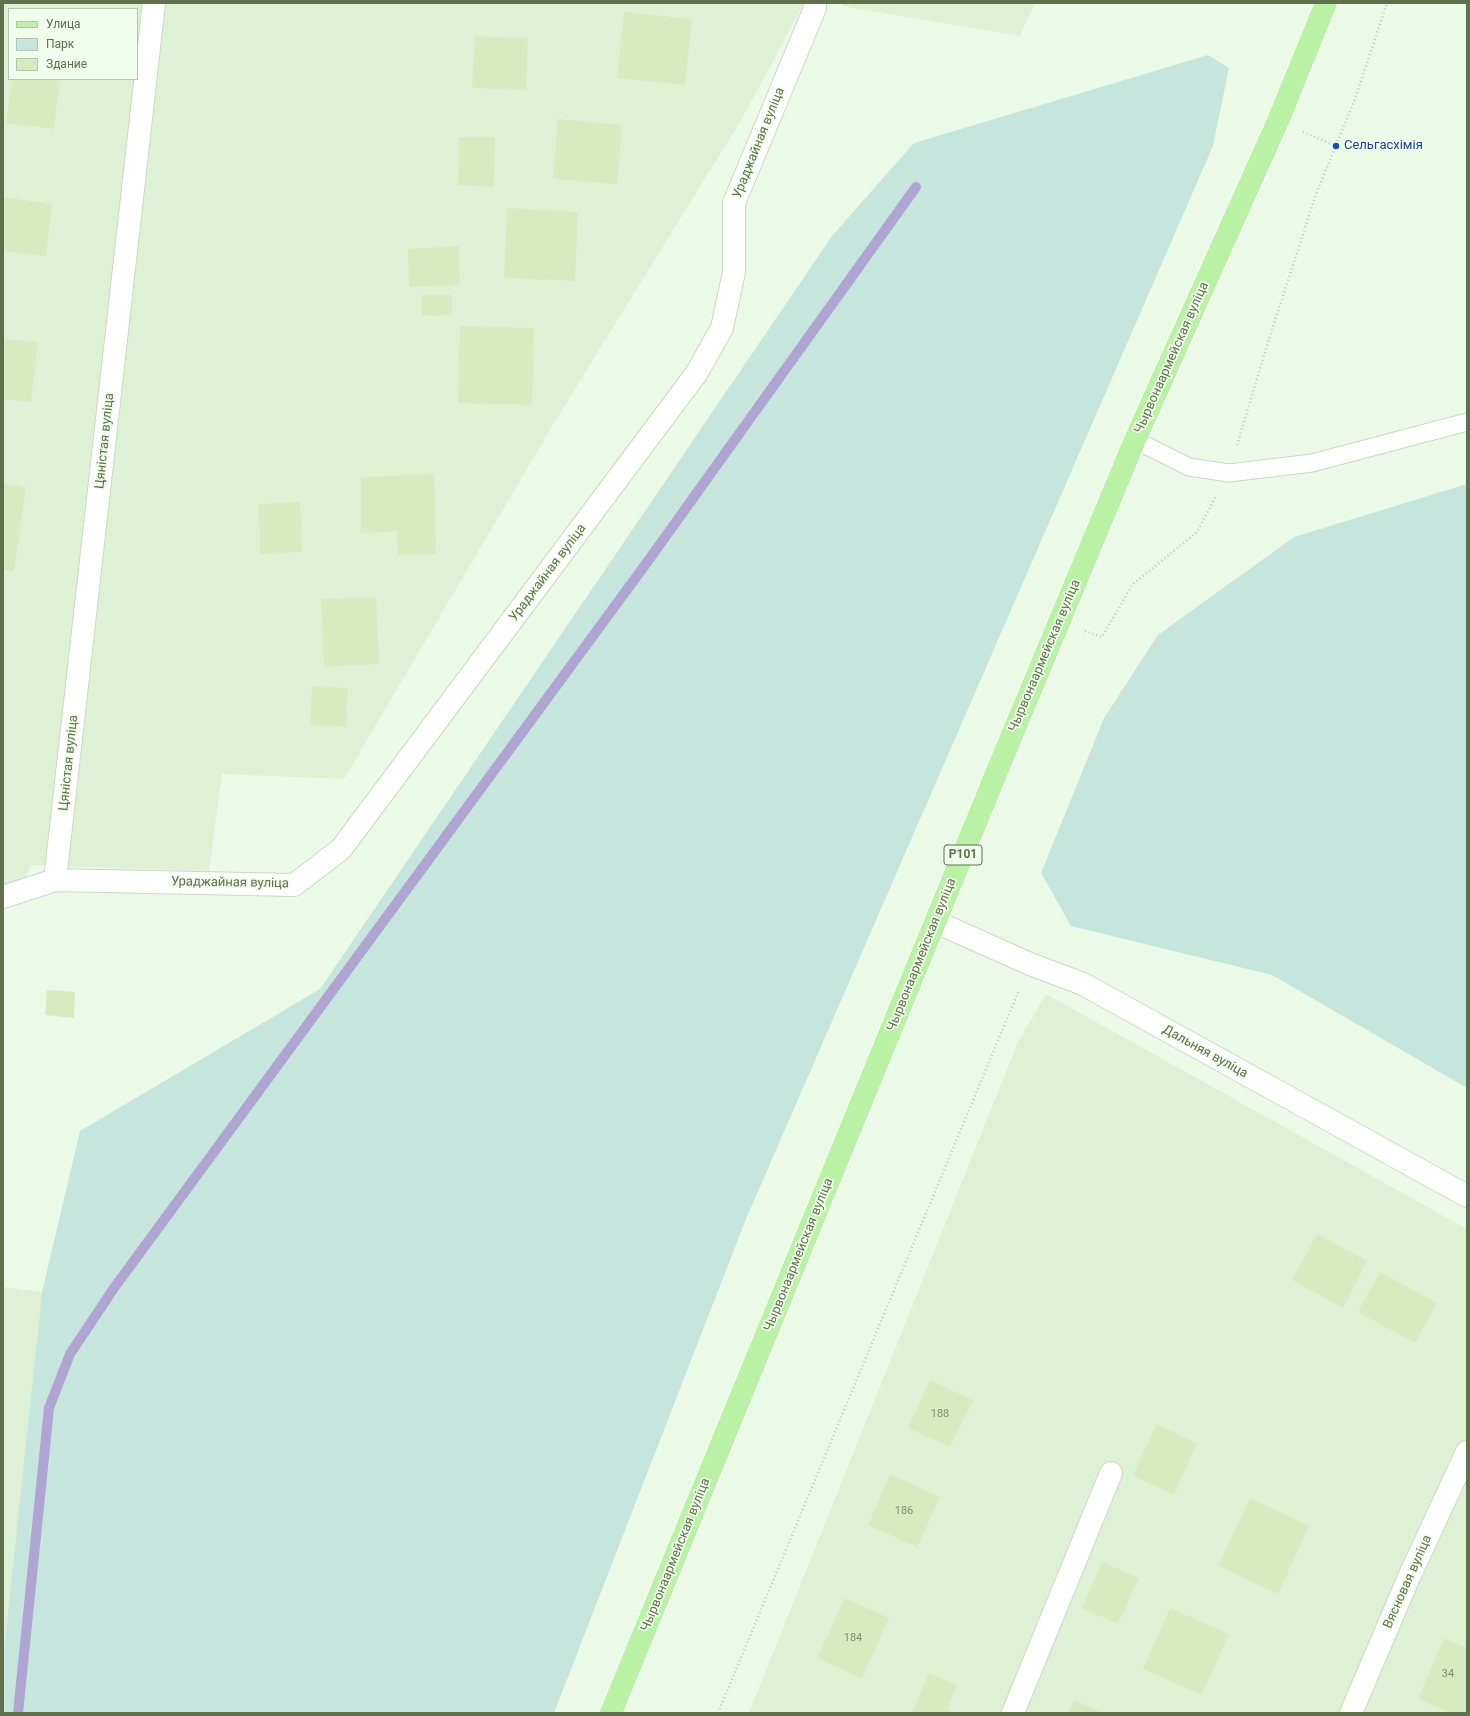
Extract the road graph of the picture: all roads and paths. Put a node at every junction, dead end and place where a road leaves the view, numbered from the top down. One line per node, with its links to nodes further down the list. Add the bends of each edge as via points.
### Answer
1 (154, 3): 10 (street, Цяністая вуліца)
2 (815, 3): 10 (street, Ураджайная вуліца, via 734,203 734,272 722,328 696,374 341,849 294,886)
3 (1326, 3): 5 (main road, Чырвонаармейская вуліца / Р101)
4 (1387, 3): 6 (path, via 1355,99)
5 (1278, 121): 6 (path); 9 (main road, Чырвонаармейская вуліца / Р101)
6 (1336, 146): 7 (path)
7 (1316, 194)
8 (1467, 422): 9 (lane, via 1312,463 1229,473 1189,467)
9 (1135, 440): 12 (main road, Чырвонаармейская вуліца / Р101)
10 (55, 880): 11 (street, Ураджайная вуліца)
11 (3, 897)
12 (936, 922): 13 (street, Дальняя вуліца); 17 (main road, Чырвонаармейская вуліца / Р101)
13 (1030, 964): 14 (street, Дальняя вуліца, via 1083,984); 18 (path)
14 (1467, 1196)
15 (1467, 1452): 20 (street, Вясновая вуліца, via 1409,1577)
16 (1111, 1473): 19 (street)
17 (611, 1713)
18 (718, 1713)
19 (1014, 1713)
20 (1351, 1713)

